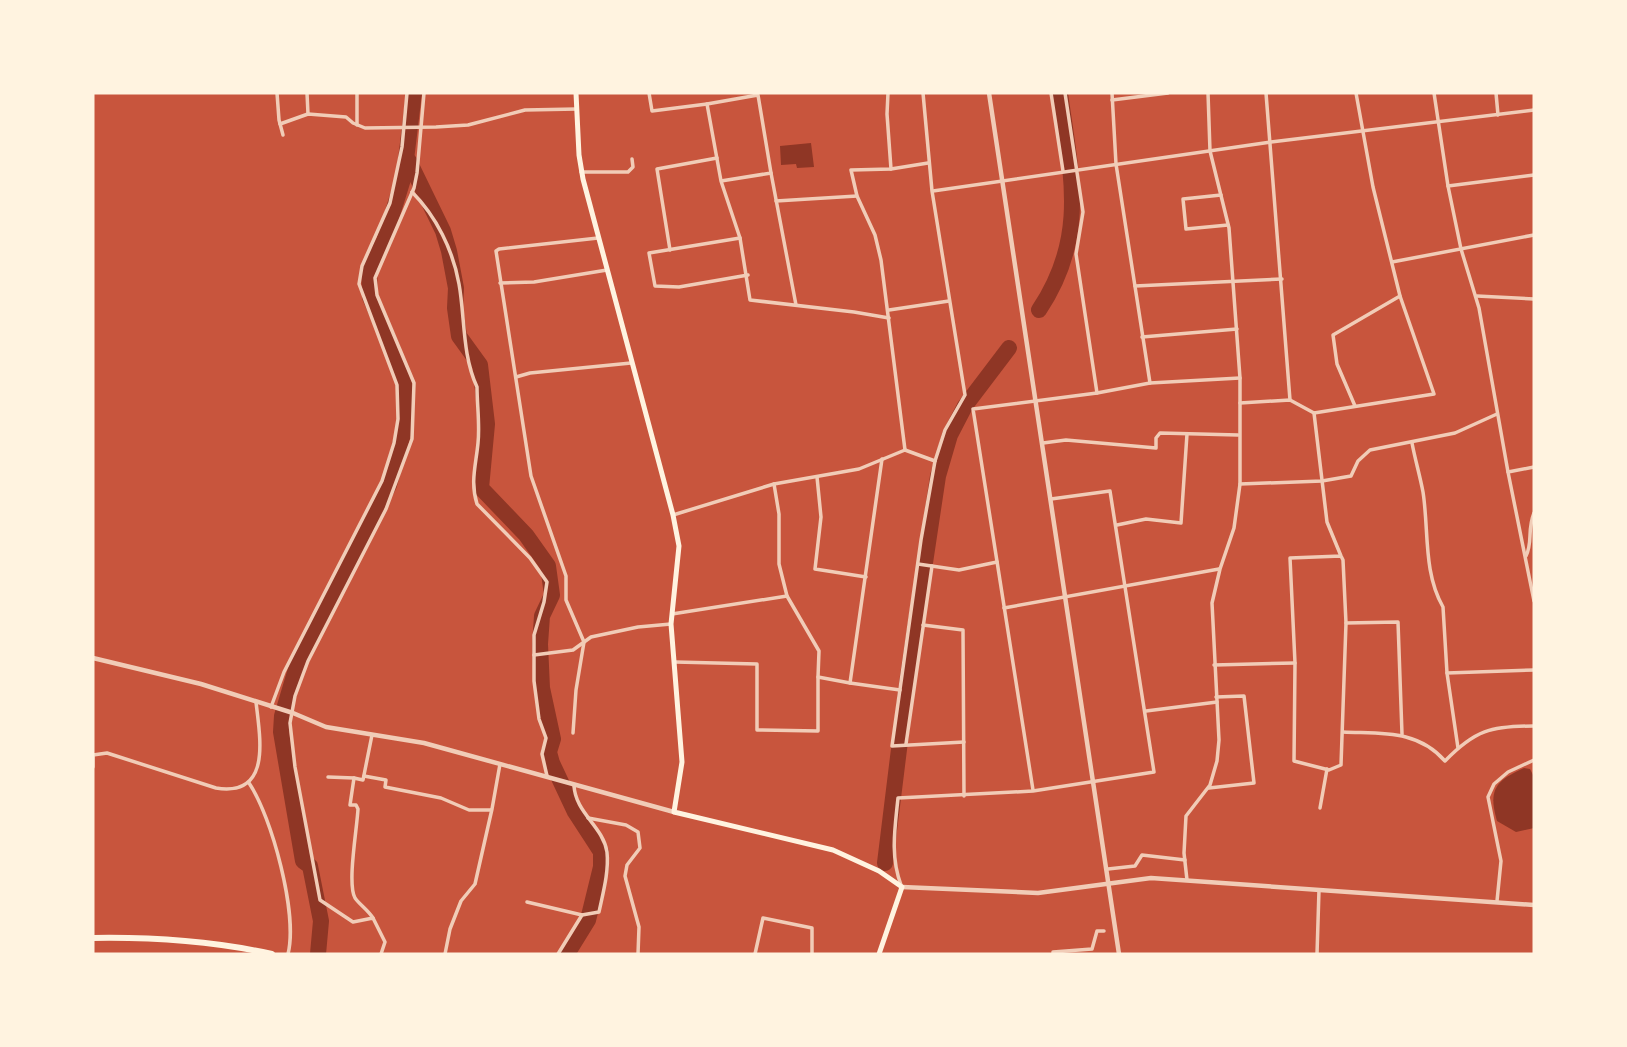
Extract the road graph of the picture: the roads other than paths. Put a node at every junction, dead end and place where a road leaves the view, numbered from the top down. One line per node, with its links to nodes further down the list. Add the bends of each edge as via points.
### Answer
1 (277, 93): 27 (street)
2 (307, 93): 24 (street)
3 (356, 93): 28 (street)
4 (407, 93): 29 (street)
5 (424, 93): 30 (street)
6 (576, 93): 22 (main road)
7 (649, 93): 21 (street, via 652,111)
8 (888, 93): 39 (street)
9 (923, 93): 37 (street)
10 (989, 93): 45 (street)
11 (1051, 93): 41 (street)
12 (1065, 93): 40 (street)
13 (1112, 93): 20 (street)
14 (1168, 93): 20 (street)
15 (1208, 93): 34 (street)
16 (1266, 93): 33 (street)
17 (1356, 93): 31 (street)
18 (1434, 93): 26 (street)
19 (1496, 93): 25 (street)
20 (1112, 100): 38 (street)
21 (707, 104): 35 (street); 43 (street, via 758,95)
22 (577, 109): 30 (street, via 525,110 468,125); 42 (main road)
23 (1534, 110): 25 (street)
24 (308, 114): 27 (street); 28 (street, via 346,117)
25 (1498, 115): 26 (street)
26 (1437, 122): 31 (street); 47 (street)
27 (280, 124): 32 (street)
28 (356, 125): 29 (street)
29 (404, 127): 30 (street); 133 (street, via 390,203 362,265 359,284 397,385 394,443 382,481 284,671)
30 (420, 127): 48 (street)
31 (1362, 130): 33 (street); 59 (street)
32 (283, 135)
33 (1271, 142): 34 (street); 62 (street)
34 (1210, 151): 38 (street); 50 (street)
35 (717, 158): 46 (street); 58 (street, via 657,169)
36 (632, 159): 42 (street, via 628,172)
37 (929, 162): 39 (street); 49 (street)
38 (1115, 164): 40 (street); 65 (street)
39 (891, 169): 51 (street, via 851,170)
40 (1075, 169): 41 (street); 79 (street, via 1083,212 1076,254)
41 (1065, 171): 45 (street)
42 (582, 172): 55 (main road)
43 (771, 173): 46 (street); 52 (street)
44 (1534, 175): 47 (street)
45 (1003, 180): 49 (street); 80 (street)
46 (722, 181): 56 (street)
47 (1448, 186): 57 (street)
48 (413, 190): 121 (street, via 429,209 453,258 459,284 464,335 477,387 478,442 473,470 477,504 547,582 534,635); 135 (street, via 375,278 377,295 414,383 412,439 386,509 308,661)
49 (932, 191): 69 (street)
50 (1221, 195): 53 (street); 53 (street, via 1183,199 1186,229)
51 (857, 196): 52 (street); 71 (street, via 875,235)
52 (776, 201): 70 (street)
53 (1228, 225): 63 (street)
54 (1534, 235): 57 (street)
55 (598, 238): 60 (main road); 64 (street, via 499,248)
56 (740, 238): 58 (street); 61 (street)
57 (1461, 249): 59 (street); 67 (street)
58 (670, 250): 61 (street, via 649,253 655,286 679,287)
59 (1392, 262): 66 (street)
60 (607, 270): 64 (street); 75 (main road)
61 (748, 275): 70 (street, via 750,300)
62 (1282, 279): 63 (street); 81 (street)
63 (1234, 280): 65 (street); 73 (street)
64 (500, 284): 76 (street)
65 (1135, 286): 74 (street)
66 (1400, 296): 83 (street, via 1333,335 1337,363); 83 (street, via 1434,394)
67 (1476, 296): 68 (street); 85 (street)
68 (1534, 299)
69 (949, 301): 71 (street); 92 (street, via 965,395 945,430)
70 (796, 305): 72 (street)
71 (889, 310): 72 (street)
72 (889, 318): 90 (street)
73 (1237, 329): 74 (street); 77 (street)
74 (1142, 337): 78 (street)
75 (631, 363): 76 (street); 101 (main road)
76 (516, 377): 120 (street, via 531,476 566,576 566,600)
77 (1240, 378): 78 (street); 82 (street)
78 (1150, 383): 79 (street)
79 (1097, 393): 80 (street)
80 (1036, 400): 88 (street); 106 (street, via 973,409)
81 (1290, 400): 82 (street); 84 (street)
82 (1240, 403): 87 (street)
83 (1355, 406): 84 (street)
84 (1314, 413): 96 (street)
85 (1498, 414): 89 (street, via 1455,433); 94 (street)
86 (1187, 434): 87 (street); 88 (street, via 1160,433 1156,448 1066,440); 102 (street, via 1181,523 1146,519)
87 (1238, 435): 98 (street)
88 (1043, 443): 99 (street)
89 (1412, 443): 96 (street, via 1370,450 1358,461 1352,476); 127 (street, via 1423,493 1430,566 1443,607)
90 (905, 450): 91 (street); 92 (street)
91 (882, 459): 95 (street); 110 (street)
92 (935, 461): 107 (street)
93 (1534, 467): 94 (street)
94 (1508, 472): 105 (street)
95 (817, 477): 97 (street); 110 (street, via 821,517 815,569)
96 (1322, 481): 98 (street); 104 (street, via 1326,522)
97 (774, 484): 101 (street); 112 (street, via 779,564)
98 (1240, 484): 109 (street, via 1234,528)
99 (1051, 499): 102 (street, via 1110,491); 113 (street)
100 (1534, 513): 103 (street, via 1528,527)
101 (673, 514): 116 (main road, via 679,546)
102 (1117, 525): 111 (street)
103 (1532, 548): 105 (street)
104 (1341, 556): 117 (street); 124 (street, via 1290,558)
105 (1525, 558): 114 (street)
106 (997, 562): 108 (street, via 959,570); 115 (street)
107 (919, 564): 108 (street); 130 (street)
108 (930, 566): 119 (street)
109 (1220, 569): 111 (street); 125 (street, via 1212,603)
110 (866, 577): 129 (street)
111 (1125, 585): 113 (street); 134 (street)
112 (787, 596): 116 (street); 128 (street, via 819,651)
113 (1066, 596): 115 (street); 153 (street)
114 (1534, 601)
115 (1004, 608): 157 (street)
116 (673, 614): 118 (main road)
117 (1346, 623): 137 (street); 140 (street, via 1398,622)
118 (671, 624): 120 (street, via 638,627); 123 (main road)
119 (923, 625): 141 (street, via 963,629); 142 (street)
120 (584, 642): 121 (street, via 573,650); 138 (street)
121 (536, 655): 150 (street, via 534,681 546,738 542,754)
122 (93, 658): 132 (street)
123 (675, 662): 128 (street, via 757,664 757,730 818,732); 161 (main road, via 682,762)
124 (1295, 663): 125 (street); 148 (street, via 1294,761)
125 (1214, 665): 131 (street)
126 (1534, 670): 127 (street)
127 (1447, 673): 143 (street)
128 (818, 677): 129 (street)
129 (850, 683): 130 (street)
130 (900, 690): 142 (street, via 892,746)
131 (1216, 699): 134 (street); 156 (street, via 1217,761); 156 (street, via 1244,696 1254,783)
132 (256, 702): 133 (street); 154 (street, via 258,771)
133 (273, 707): 135 (street)
134 (1145, 712): 153 (street, via 1154,772)
135 (292, 713): 139 (street, via 326,727); 173 (street, via 295,767 320,900 354,922)
136 (1534, 726): 143 (street, via 1478,733)
137 (1343, 732): 140 (street); 148 (street, via 1340,765)
138 (573, 733)
139 (372, 734): 146 (street); 149 (street)
140 (1402, 734): 143 (street, via 1434,748 1445,761)
141 (964, 742): 142 (street); 158 (street)
142 (905, 745)
143 (1458, 748)
144 (93, 755): 147 (street); 154 (street, via 107,753 227,790)
145 (1534, 760): 169 (street, via 1508,772 1488,797 1501,861)
146 (500, 763): 150 (street); 160 (street)
147 (93, 767)
148 (1327, 769): 159 (street)
149 (364, 776): 152 (street, via 363,780); 160 (street, via 386,780 386,787 441,798 469,810)
150 (547, 776): 155 (street)
151 (328, 777): 152 (street)
152 (354, 778): 173 (street, via 350,805 358,810 350,876 356,899)
153 (1095, 782): 157 (street); 164 (street)
154 (249, 783): 177 (street, via 274,841 292,928)
155 (572, 784): 161 (street); 162 (street)
156 (1207, 789): 163 (street, via 1186,816)
157 (1033, 791): 158 (street)
158 (964, 796): 167 (street, via 898,798 893,852)
159 (1320, 808)
160 (492, 810): 179 (street, via 475,884 461,901)
161 (674, 812): 167 (main road, via 833,850)
162 (588, 818): 172 (street, via 607,850 606,873 599,912); 181 (street, via 626,825 638,832 640,848 626,865 625,876 639,928)
163 (1185, 860): 164 (street, via 1148,854 1139,857 1135,866); 165 (street)
164 (1108, 869): 166 (street)
165 (1187, 880): 166 (street, via 1151,878); 168 (street)
166 (1110, 884): 167 (street, via 1038,893); 186 (street)
167 (902, 887): 184 (main road)
168 (1319, 889): 169 (street); 187 (street)
169 (1497, 901): 171 (street)
170 (527, 902): 172 (street)
171 (1534, 905)
172 (583, 915): 180 (street)
173 (373, 918): 178 (street, via 384,942)
174 (1104, 931): 185 (street, via 1097,931 1092,949)
175 (93, 938): 176 (main road, via 153,937)
176 (272, 954)
177 (288, 954)
178 (382, 954)
179 (445, 954)
180 (558, 954)
181 (638, 954)
182 (755, 954): 183 (street, via 764,918 812,928)
183 (812, 954)
184 (879, 954)
185 (1053, 954)
186 (1119, 954)
187 (1317, 954)

